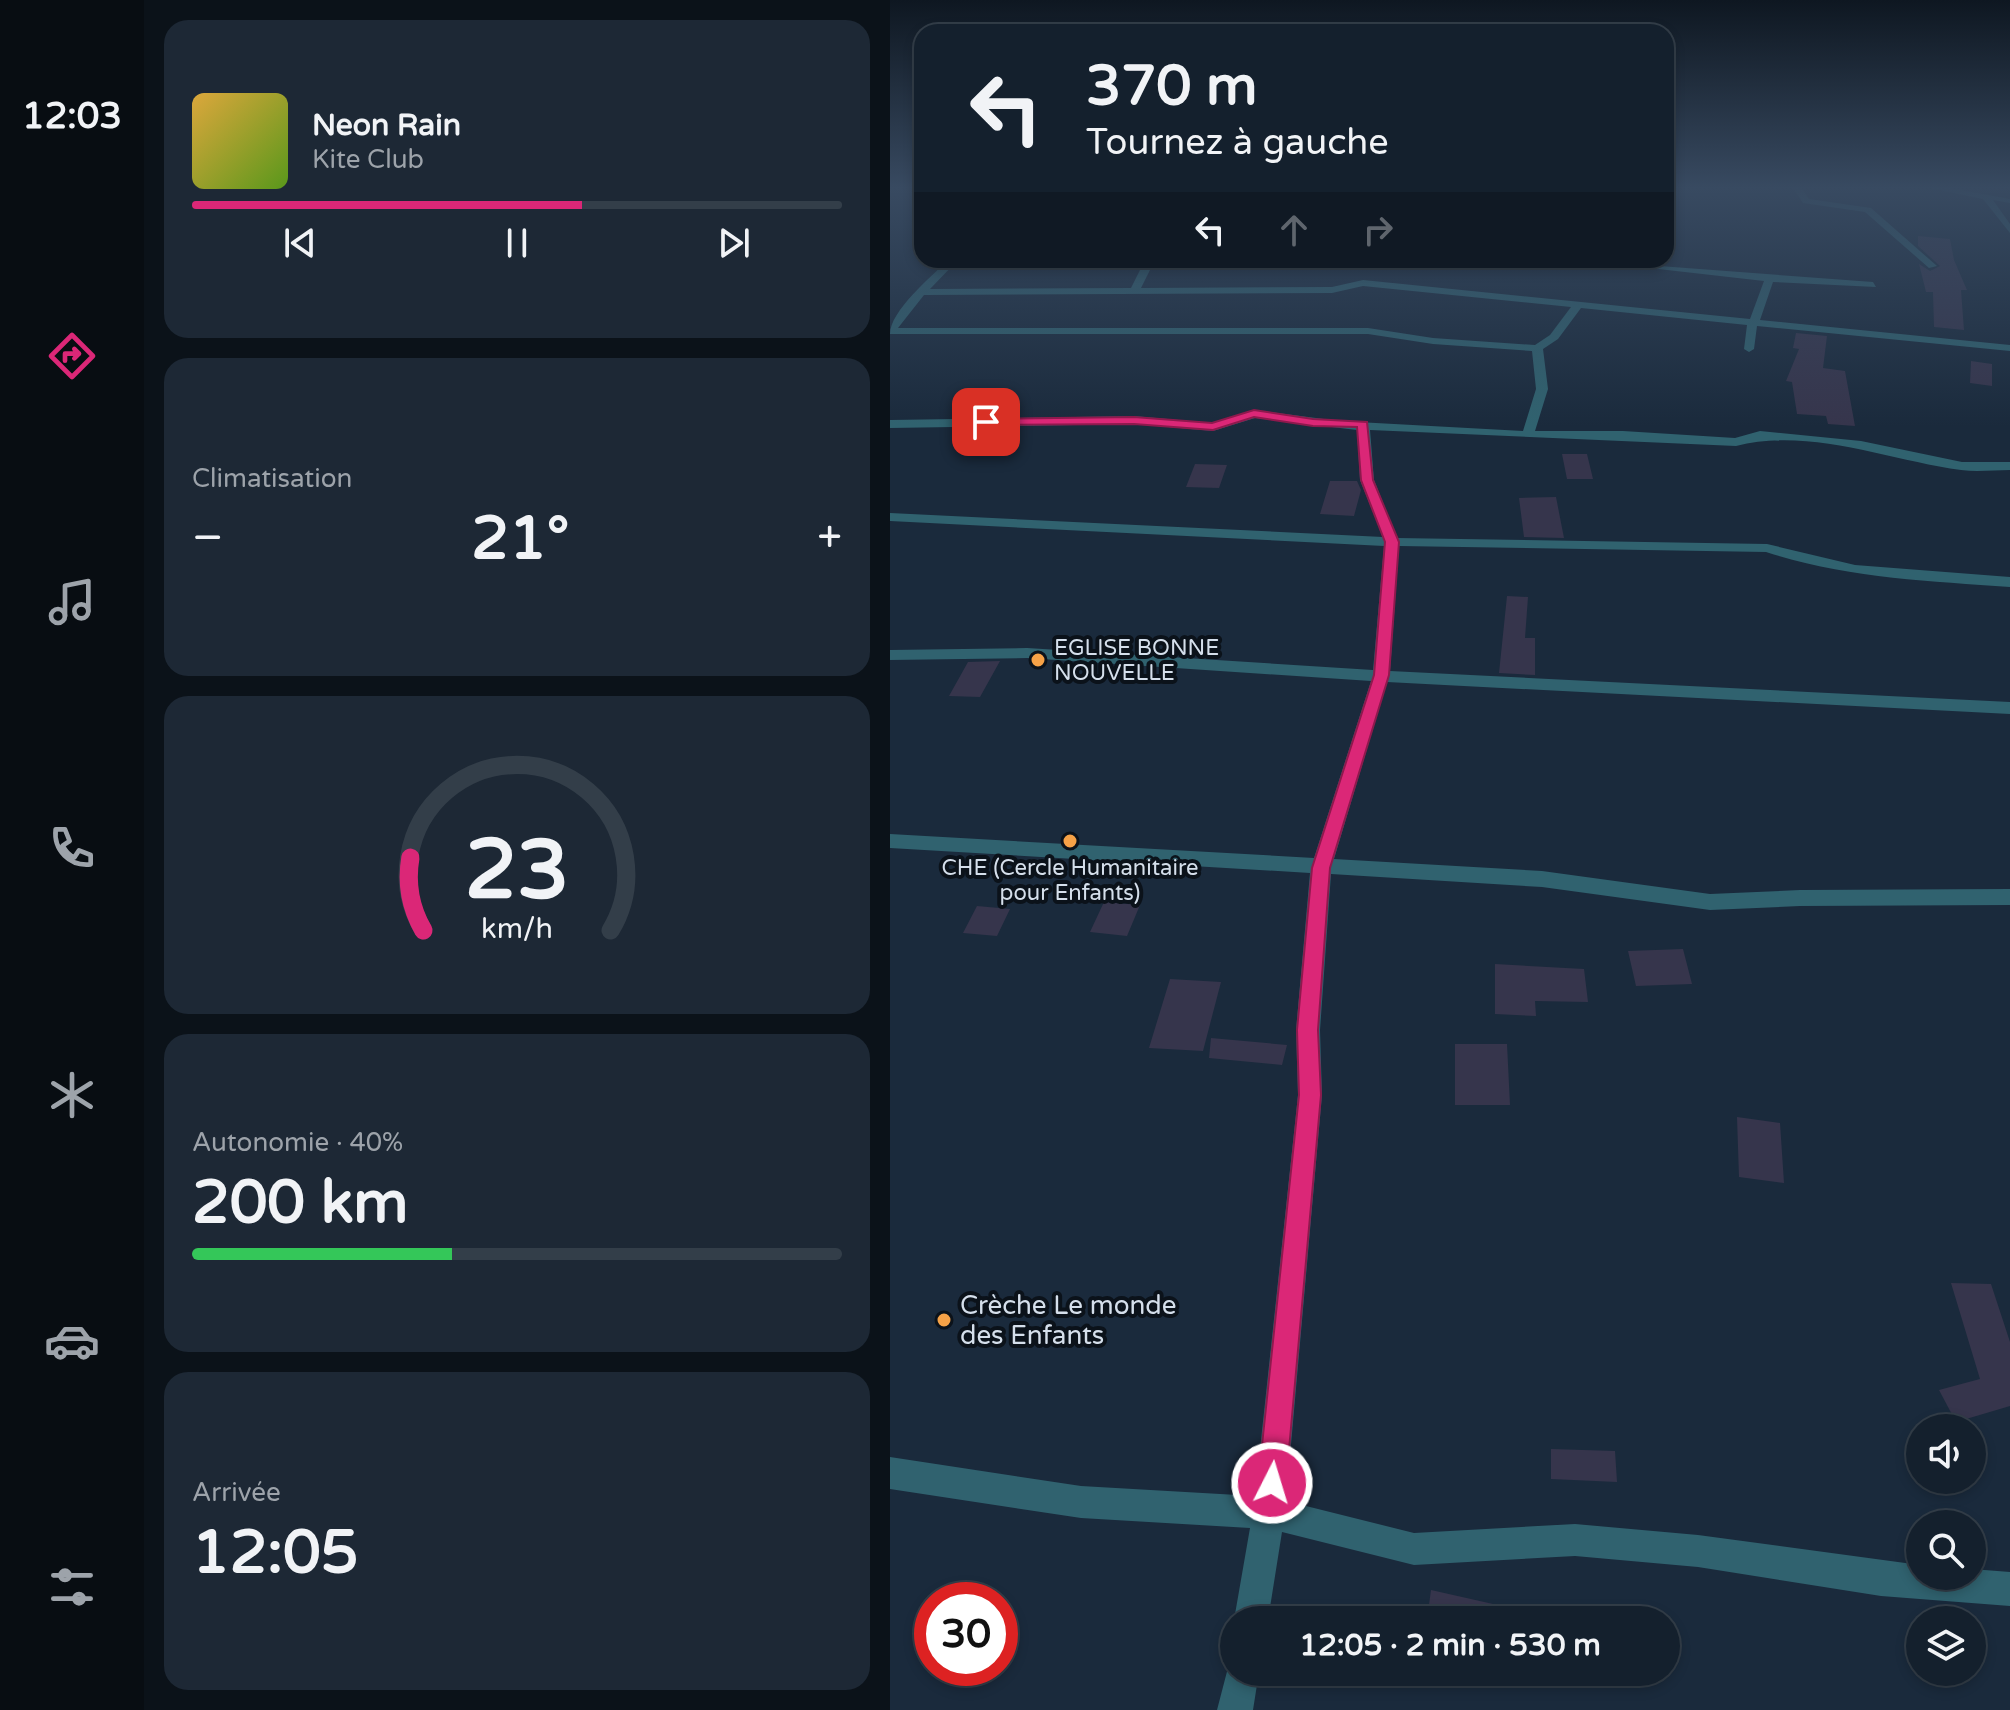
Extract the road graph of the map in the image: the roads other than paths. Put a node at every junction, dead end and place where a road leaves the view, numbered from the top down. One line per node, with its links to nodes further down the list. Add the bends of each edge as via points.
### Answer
1 (945, 268): 6 (street)
2 (1146, 268): 7 (street)
3 (1662, 268): 4 (street)
4 (1769, 279): 5 (street); 9 (street)
5 (1873, 285)
6 (921, 292): 7 (street); 10 (street)
7 (1134, 292): 8 (street, via 1332,290 1363,283)
8 (1577, 306): 9 (street); 11 (street, via 1554,337)
9 (1754, 323): 12 (street); 13 (street, via 1747,331)
10 (890, 331): 11 (street, via 1368,331)
11 (1537, 348): 16 (street, via 1542,389)
12 (2010, 348)
13 (1749, 349)
14 (890, 424): 15 (street, via 1134,420 1213,427 1254,414)
15 (1363, 424): 16 (street); 19 (street, via 1367,480)
16 (1528, 435): 17 (street, via 1736,442 1760,435 1861,445 1962,466)
17 (2010, 466)
18 (890, 517): 19 (street)
19 (1392, 542): 20 (street, via 1767,548 1804,561); 22 (street)
20 (2010, 582)
21 (890, 655): 22 (street, via 1027,653)
22 (1381, 675): 23 (street); 25 (street)
23 (2010, 708)
24 (890, 841): 25 (street)
25 (1321, 868): 26 (street, via 1542,879 1710,902); 28 (street, via 1308,1030 1310,1095)
26 (2010, 897)
27 (890, 1473): 28 (street, via 1081,1502)
28 (1269, 1513): 29 (street, via 1414,1549 1575,1540 1698,1551 1881,1579); 30 (street)
29 (2010, 1589)
30 (1253, 1606)
31 (1239, 1686): 32 (street)
32 (1235, 1710)

